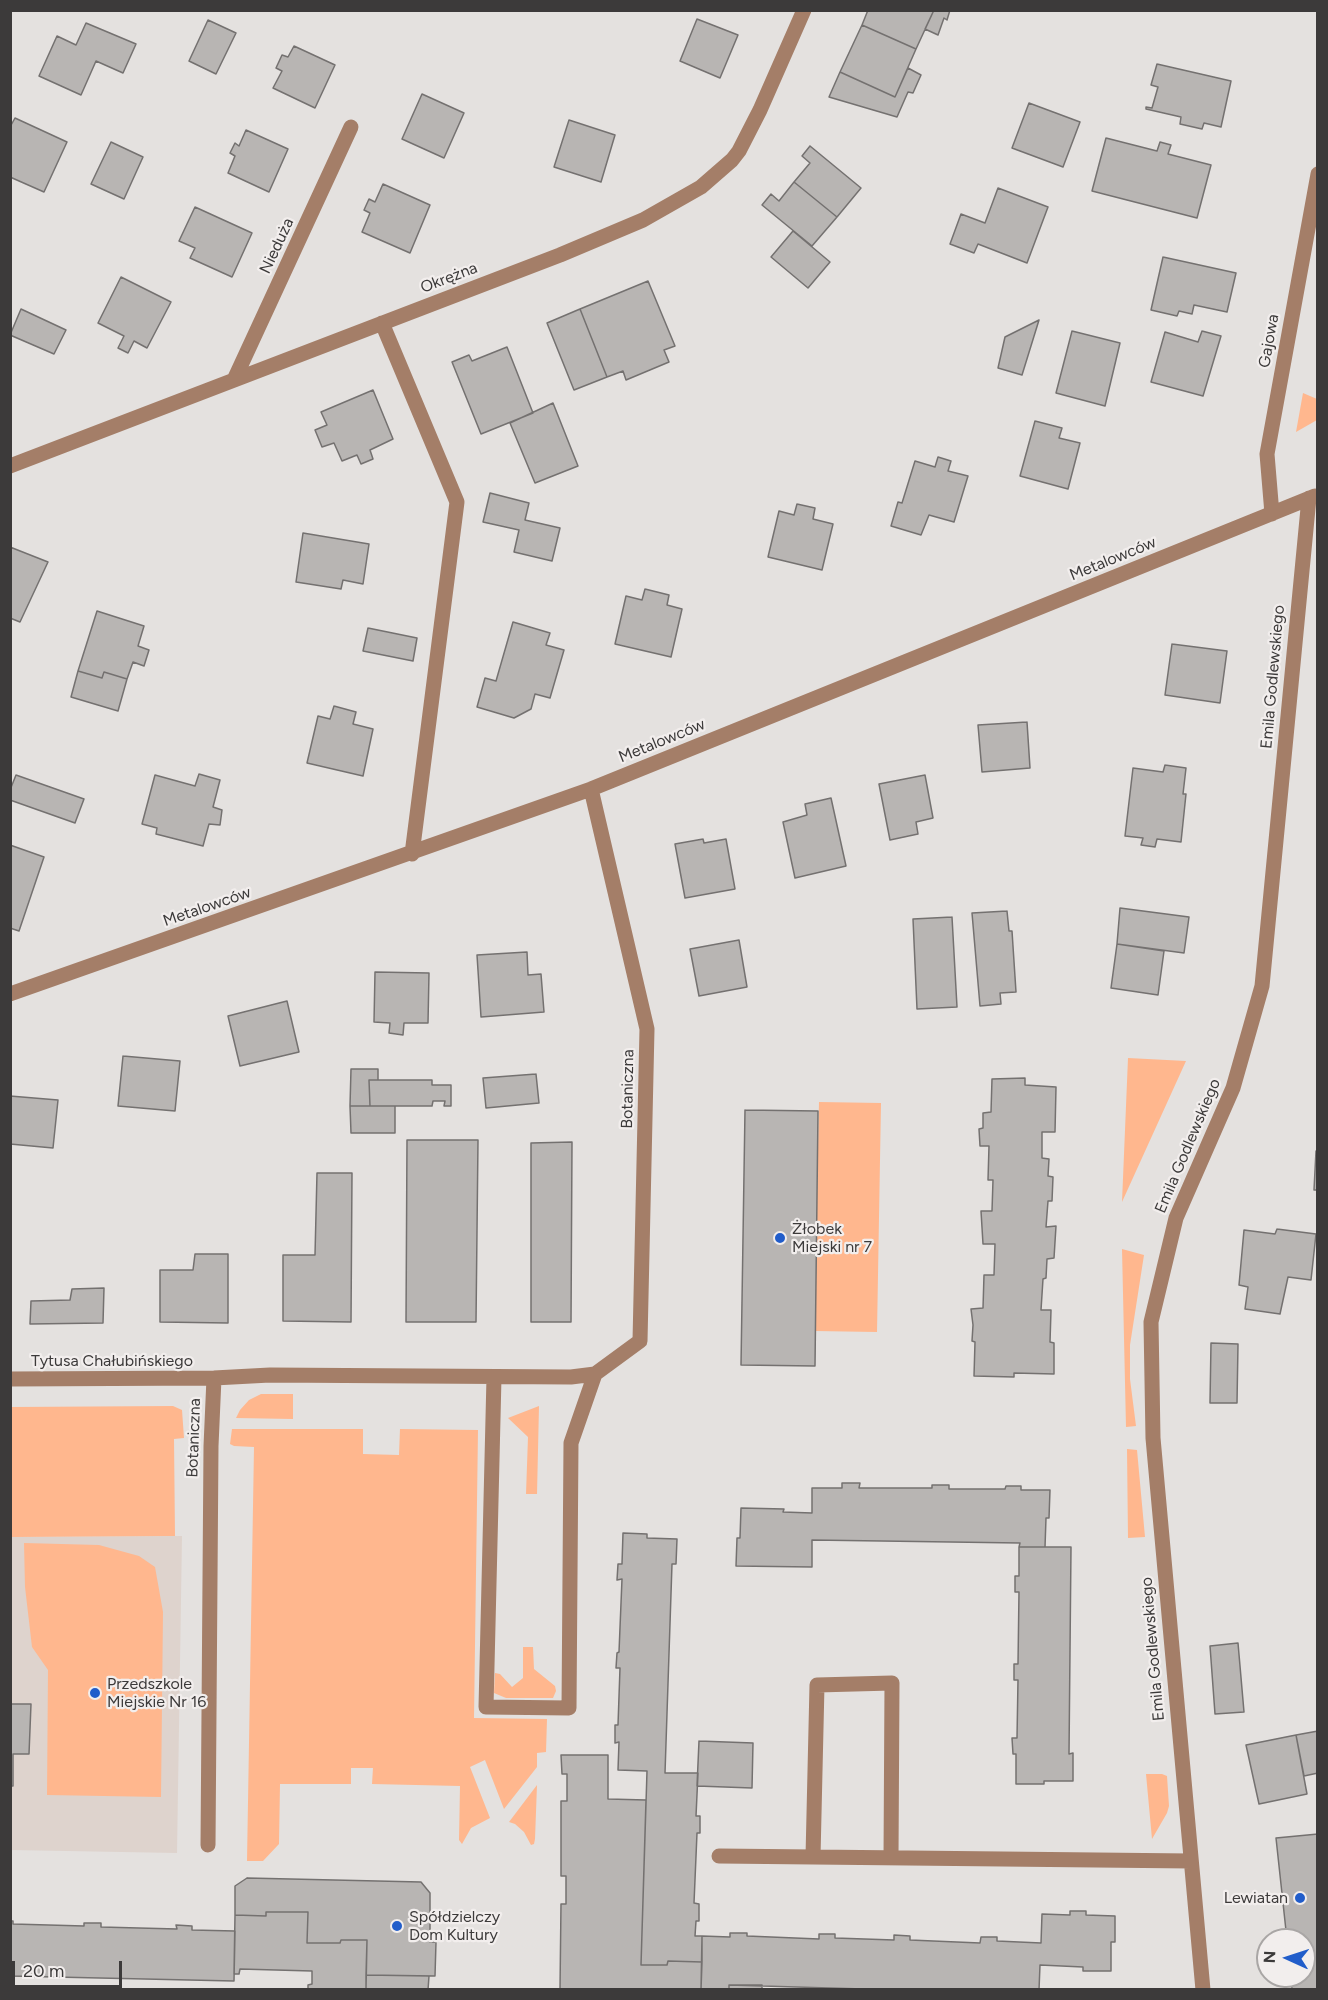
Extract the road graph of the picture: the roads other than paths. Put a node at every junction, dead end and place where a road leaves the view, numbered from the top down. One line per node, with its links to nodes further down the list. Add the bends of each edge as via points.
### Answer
1 (804, 10): 4 (street, Okrężna, via 739,151 701,187 633,224)
2 (351, 127): 5 (street, Nieduża)
3 (1317, 174): 8 (street, Gajowa, via 1267,454)
4 (382, 323): 5 (street, Okrężna); 10 (street, via 457,502)
5 (234, 380): 6 (street, Okrężna)
6 (10, 466)
7 (1313, 496): 8 (street, Metalowców); 20 (street, Emila Godlewskiego, via 1262,986 1233,1088 1176,1218 1151,1322 1152,1438)
8 (1272, 514): 9 (street, Metalowców)
9 (591, 789): 10 (street, Metalowców); 12 (street, Botaniczna, via 647,1029 640,1341)
10 (412, 854): 11 (street, Metalowców)
11 (10, 994)
12 (595, 1374): 13 (street, Botaniczna); 13 (street, via 571,1443 569,1708 486,1707)
13 (494, 1377): 14 (street, Botaniczna)
14 (214, 1378): 15 (street, Tytusa Chałubińskiego); 16 (street, Botaniczna)
15 (10, 1379)
16 (208, 1845)
17 (719, 1856): 18 (street)
18 (813, 1857): 19 (street); 19 (street, via 818,1685 892,1683)
19 (891, 1858): 20 (street)
20 (1191, 1862): 21 (street, Emila Godlewskiego)
21 (1203, 1989)

